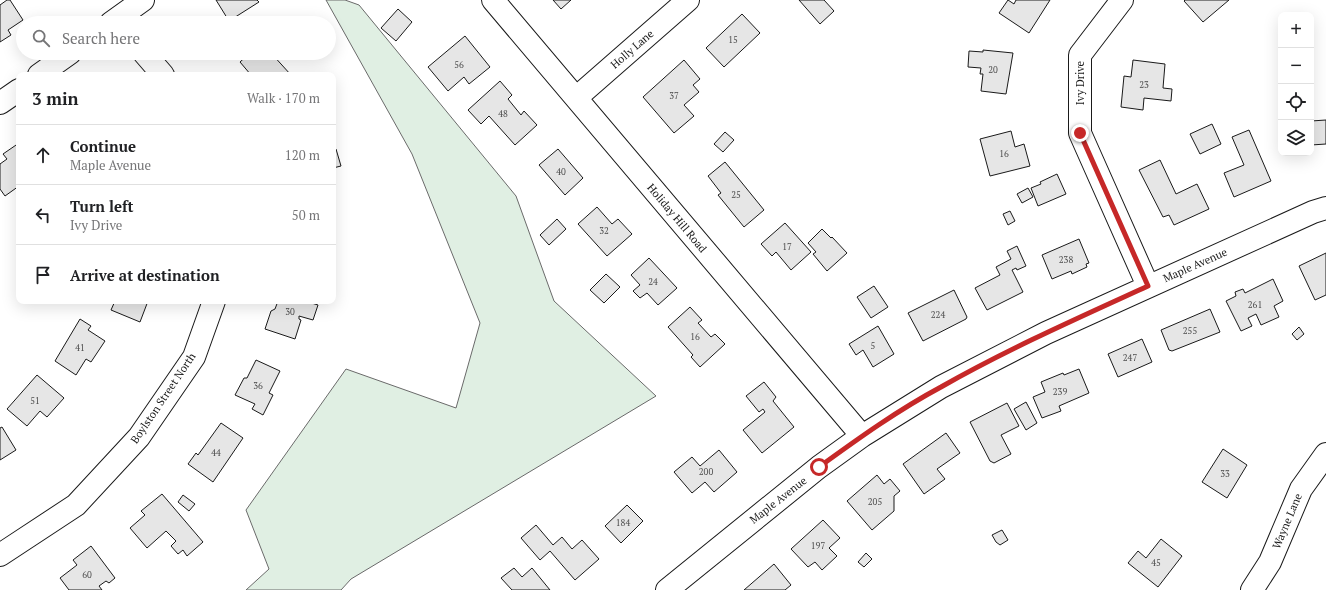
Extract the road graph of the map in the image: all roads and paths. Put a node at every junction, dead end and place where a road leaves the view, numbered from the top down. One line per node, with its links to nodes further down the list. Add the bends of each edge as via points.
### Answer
1 (143, 0): 5 (street)
2 (493, 0): 11 (street, Holiday Hill Road)
3 (688, 0): 11 (street, Holly Lane)
4 (1122, 0): 14 (street, Ivy Drive, via 1080,55 1080,133)
5 (123, 16)
6 (60, 60): 8 (street)
7 (150, 60): 9 (street)
8 (43, 72)
9 (160, 72)
10 (16, 92): 12 (street)
11 (576, 98): 16 (street, Holiday Hill Road)
12 (0, 104)
13 (1326, 208): 14 (street, Maple Avenue)
14 (1148, 286): 16 (street, Maple Avenue, via 990,360 935,390)
15 (213, 304): 18 (street, Boylston Street North, via 194,357 139,437 76,505)
16 (862, 436): 19 (street, Maple Avenue, via 781,497)
17 (1326, 454): 20 (street, Wayne Lane, via 1301,488 1270,562)
18 (0, 555)
19 (667, 590)
20 (1252, 590)

